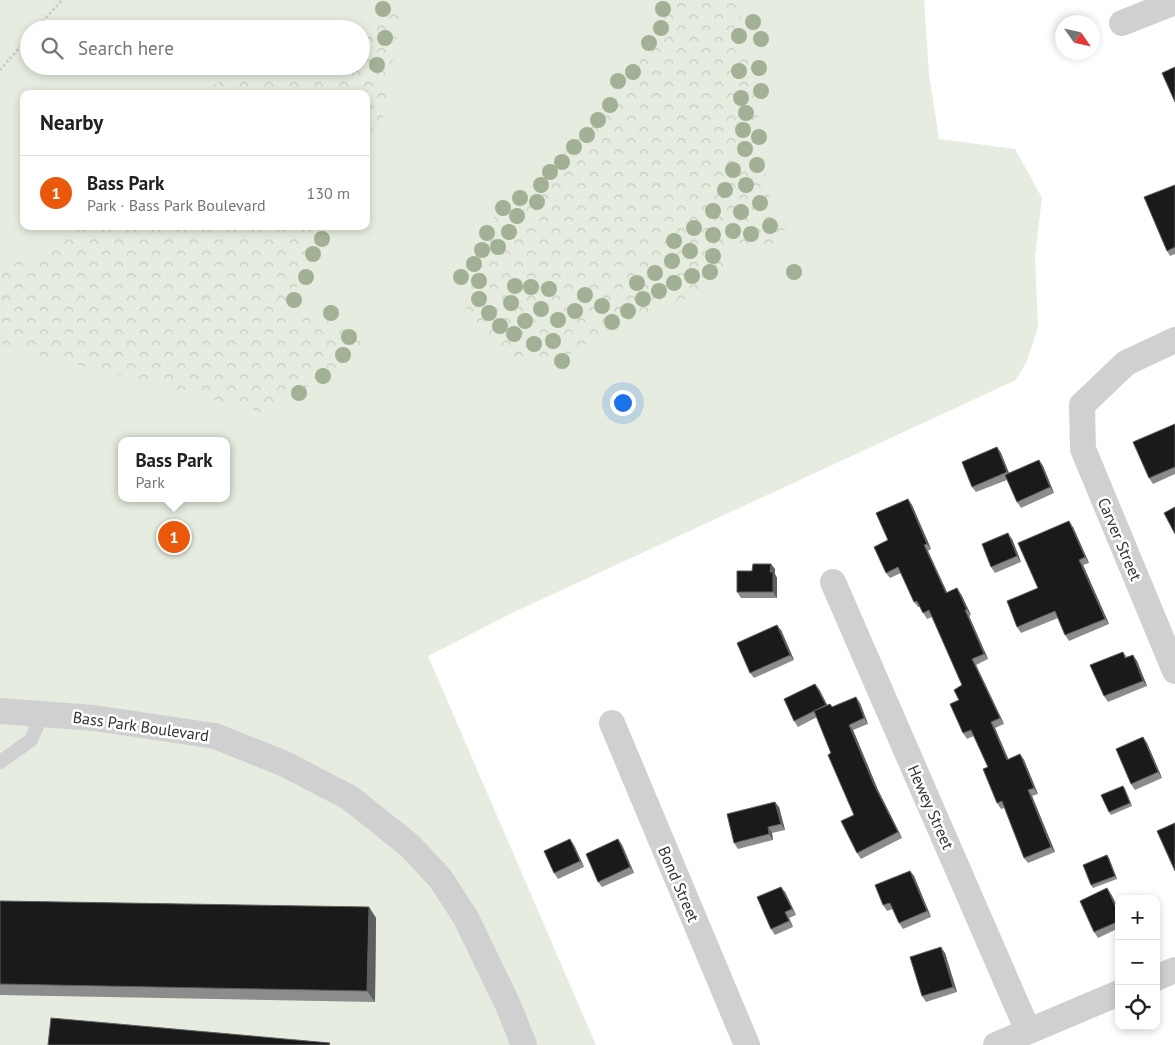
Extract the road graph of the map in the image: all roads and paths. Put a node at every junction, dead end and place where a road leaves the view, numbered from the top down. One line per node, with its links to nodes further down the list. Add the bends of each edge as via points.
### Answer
1 (62, 0): 3 (path)
2 (1175, 2): 4 (street)
3 (44, 20)
4 (1122, 23)
5 (20, 47): 6 (path)
6 (0, 70)
7 (1175, 340): 9 (street, Carver Street, via 1126,363 1082,404 1083,449)
8 (833, 582): 17 (street, Hewey Street)
9 (1175, 671)
10 (0, 711): 11 (street, Bass Park Boulevard)
11 (42, 714): 13 (lane, via 31,740); 18 (street, Bass Park Boulevard, via 94,718 215,736 285,764 350,798 409,845 440,878 466,918)
12 (612, 722): 19 (street, Bond Street)
13 (0, 762)
14 (1175, 970): 15 (street)
15 (1160, 976)
16 (1115, 996): 17 (street)
17 (1028, 1031): 20 (street)
18 (524, 1045)
19 (747, 1045)
20 (996, 1045)

